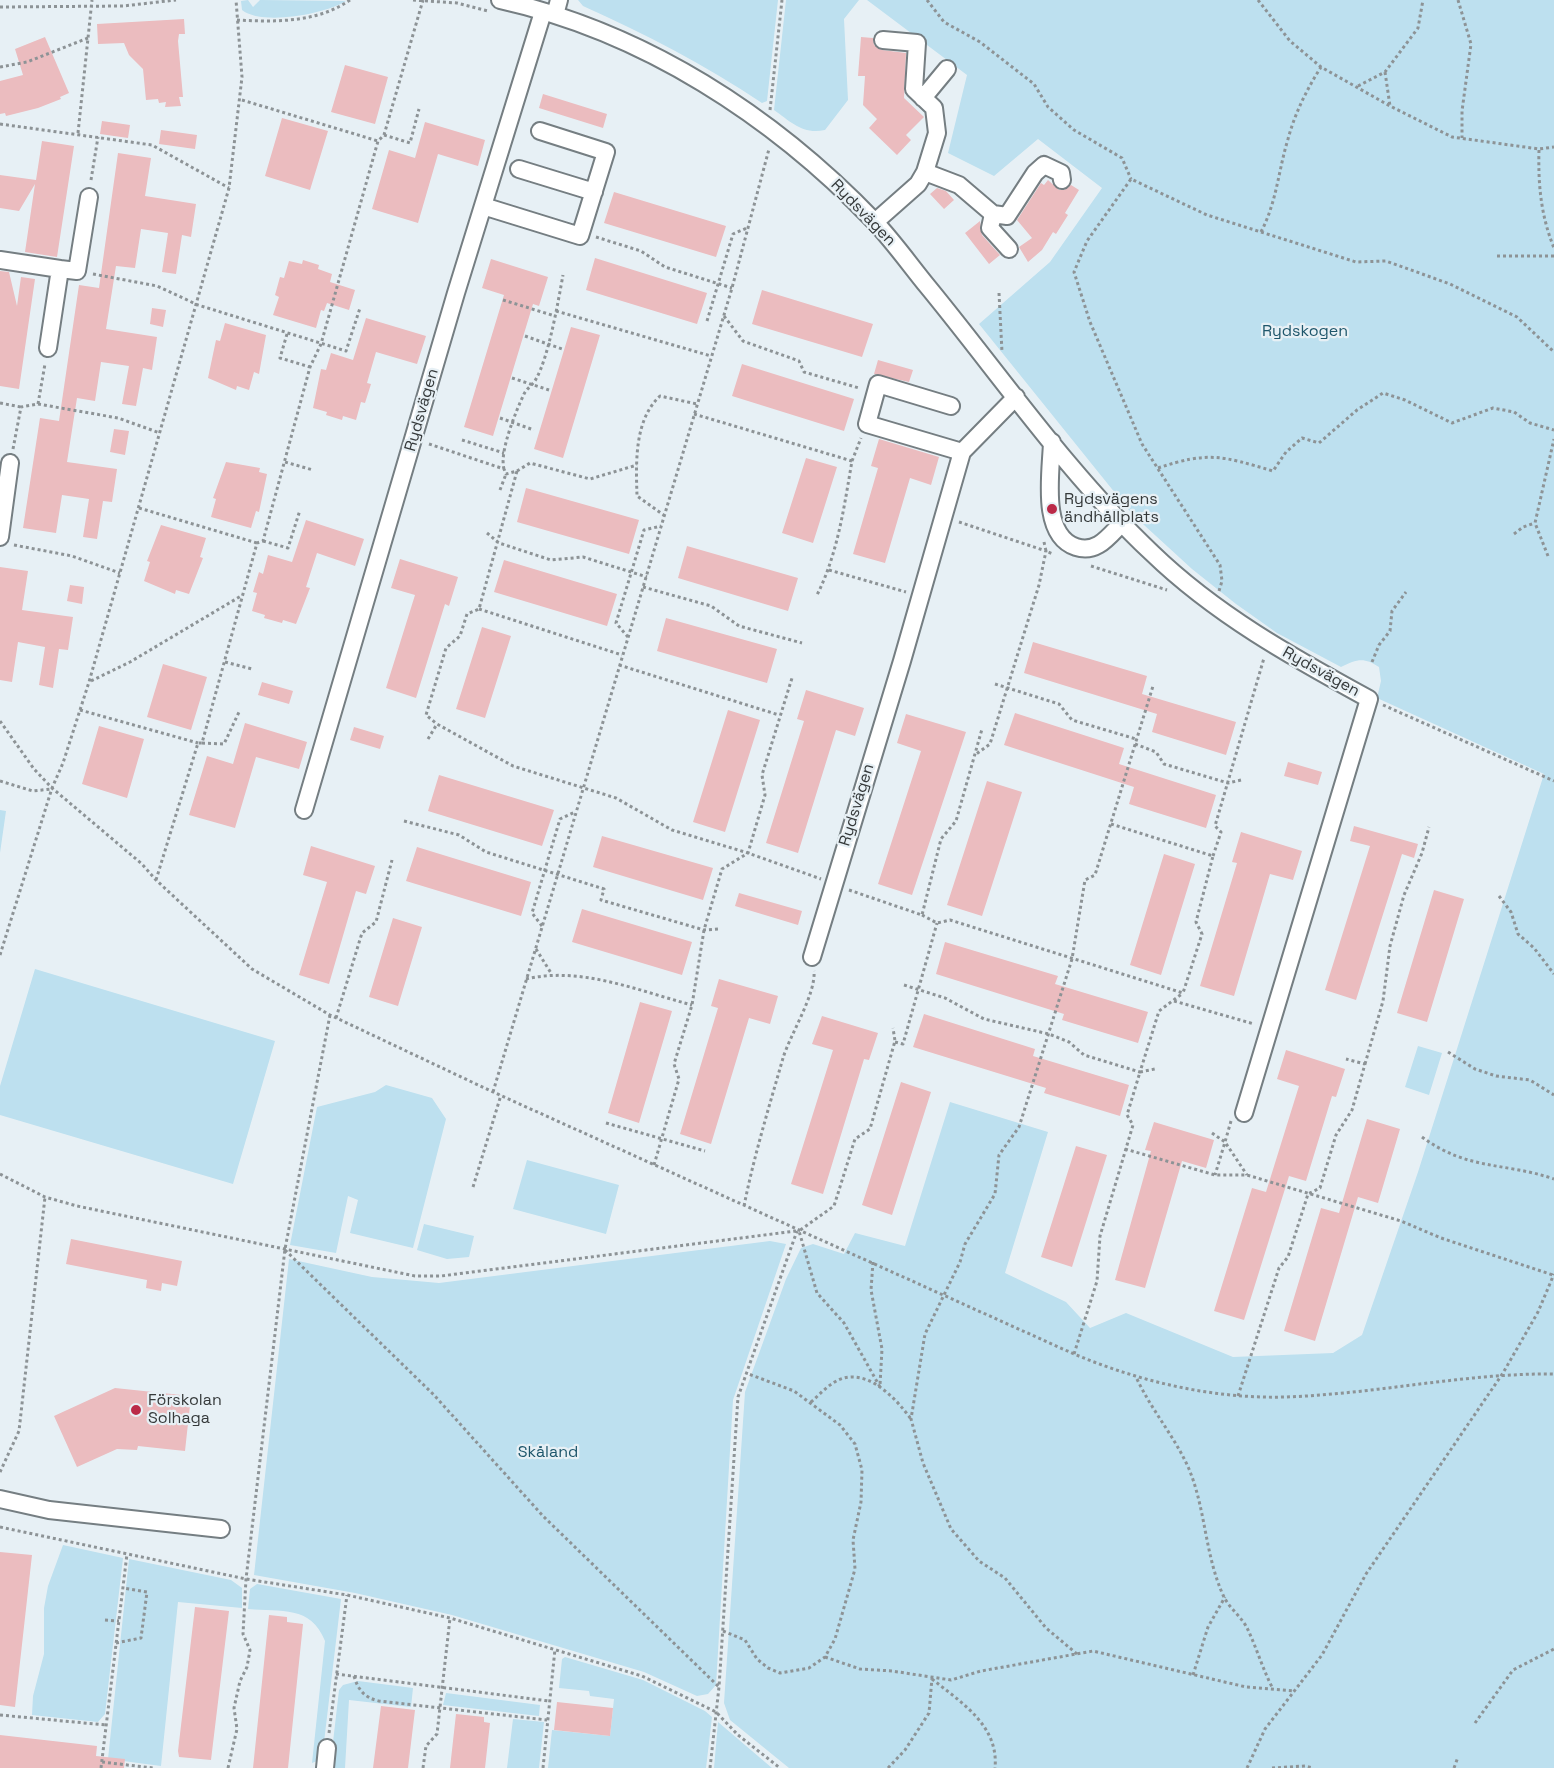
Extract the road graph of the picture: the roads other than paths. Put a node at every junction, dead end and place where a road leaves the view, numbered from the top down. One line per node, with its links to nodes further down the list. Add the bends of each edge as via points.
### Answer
1 (497, 6): 2 (street, Rydsvägen)
2 (552, 9): 12 (street, Rydsvägen); 14 (street, Rydsvägen, via 671,64 769,127)
3 (883, 40): 5 (street, via 917,43 914,89)
4 (947, 69): 5 (street)
5 (923, 98): 8 (street, via 934,108 937,133)
6 (540, 131): 10 (street, via 606,152)
7 (519, 169): 10 (street)
8 (925, 172): 13 (street, via 959,185); 14 (street, via 918,184)
9 (1062, 180): 13 (street, via 1061,173 1044,165 1007,216)
10 (594, 192): 12 (street, via 580,236)
11 (89, 197): 17 (street)
12 (483, 206): 26 (street, Rydsvägen)
13 (993, 214): 15 (street, via 990,228)
14 (875, 222): 19 (street, Rydsvägen)
15 (1009, 249)
16 (0, 260): 17 (street)
17 (69, 270): 18 (street)
18 (48, 348)
19 (1016, 397): 21 (street, Rydsvägen); 22 (street, Rydsvägen)
20 (951, 406): 22 (street, via 878,384 867,424)
21 (1052, 442): 24 (street, Rydsvägen); 24 (street, via 1053,525 1060,539 1078,548 1093,548)
22 (962, 452): 27 (street, Rydsvägen)
23 (10, 463): 25 (street)
24 (1122, 523): 28 (street, Rydsvägen, via 1184,582 1223,612 1369,699)
25 (5, 541)
26 (304, 810)
27 (812, 957)
28 (1244, 1113)
29 (0, 1499): 30 (street, via 50,1510)
30 (221, 1529)
31 (327, 1748): 32 (street)
32 (325, 1768)

